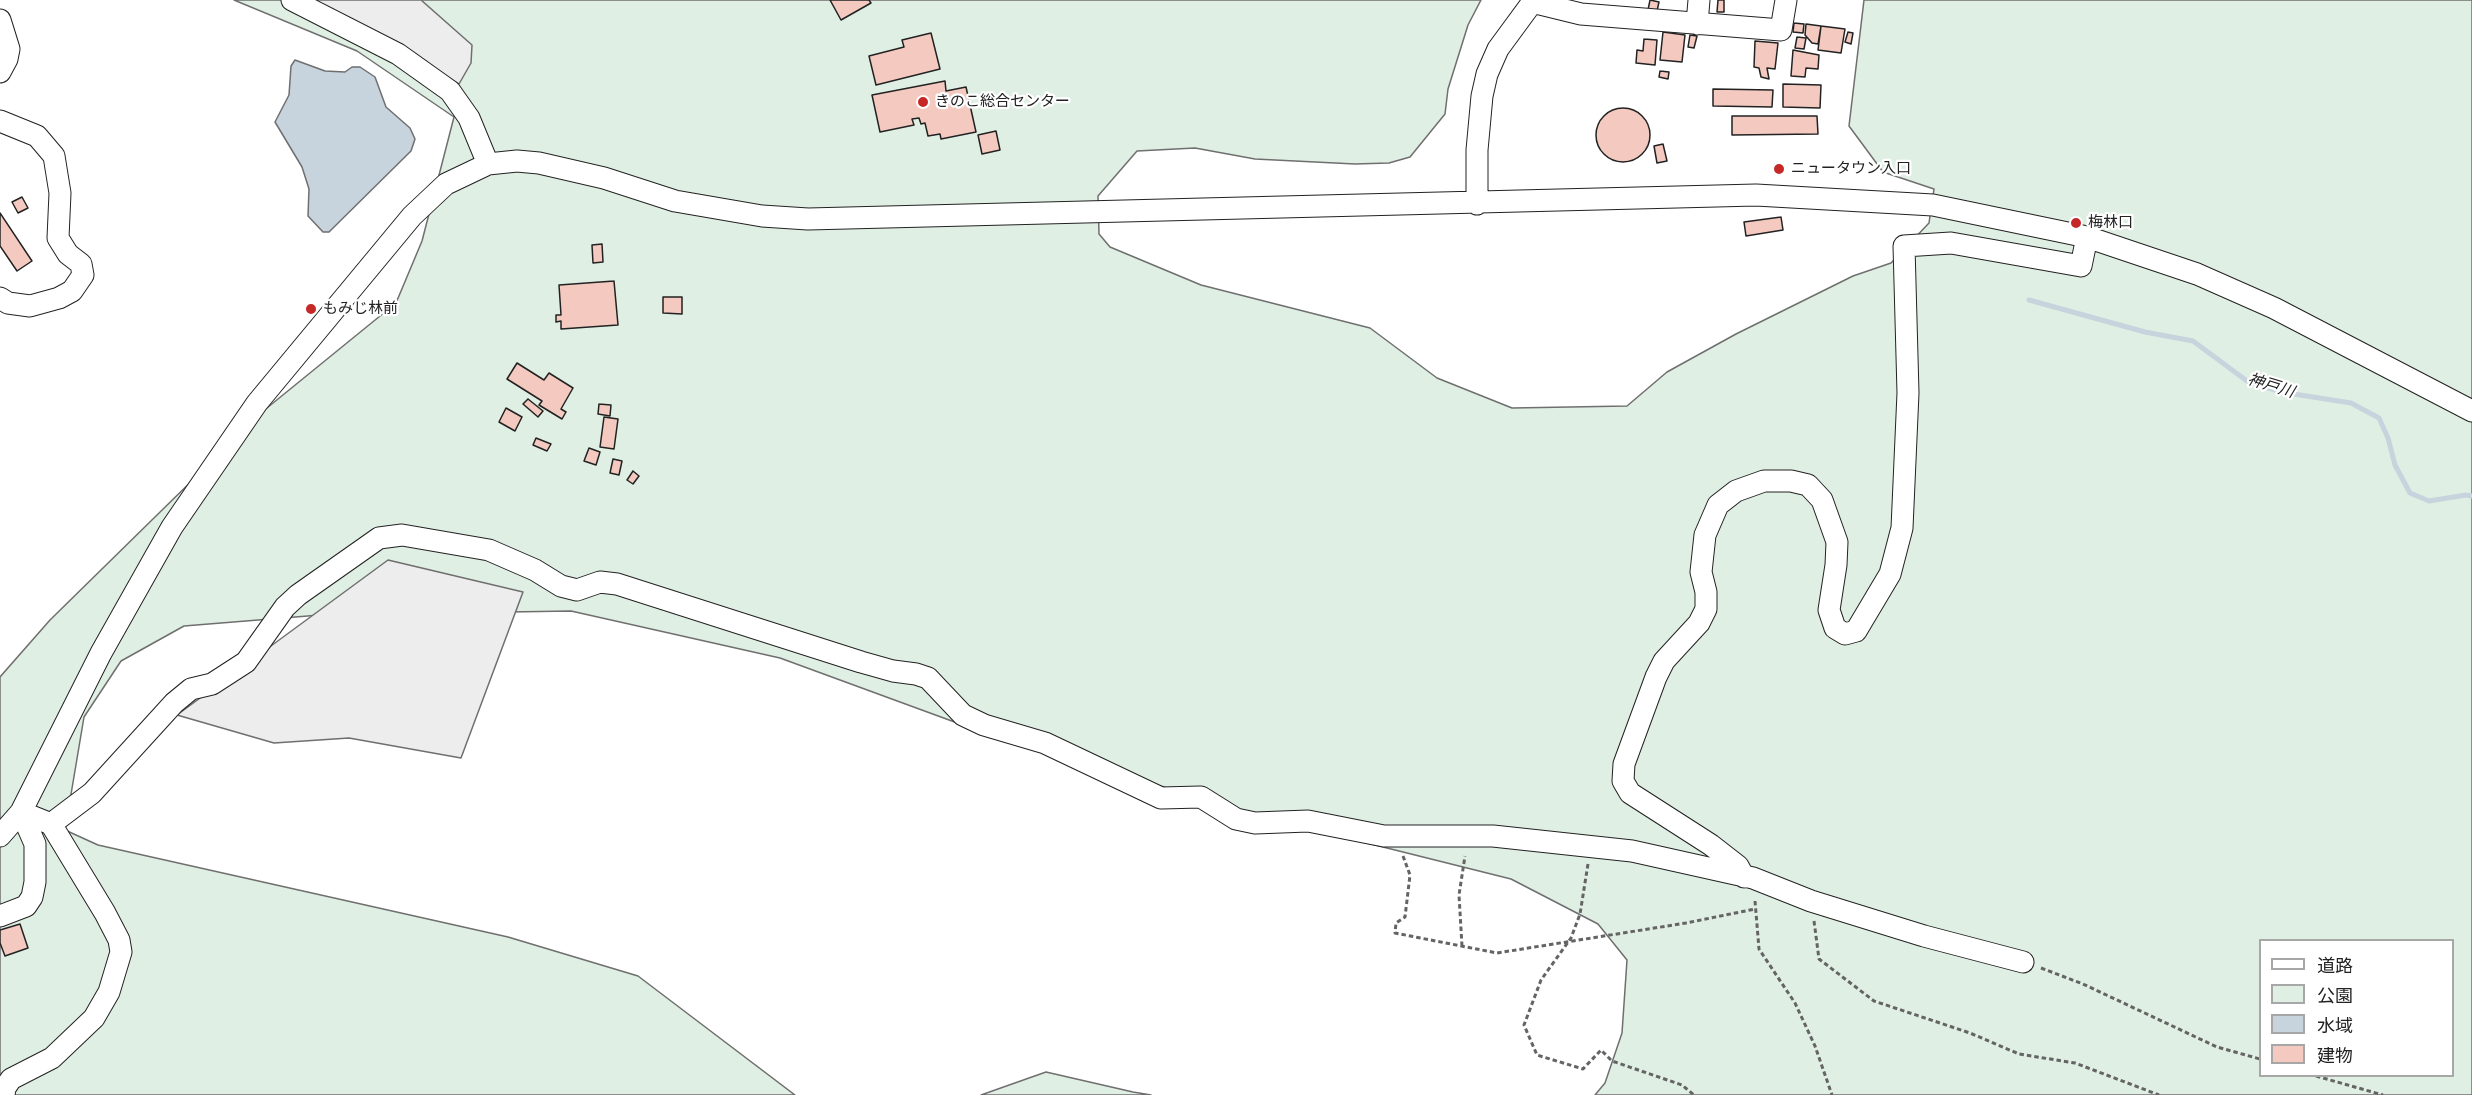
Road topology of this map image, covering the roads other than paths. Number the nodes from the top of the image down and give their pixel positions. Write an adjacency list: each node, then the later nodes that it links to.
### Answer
1 (292, 0): 9 (street)
2 (1699, 0): 6 (street)
3 (1786, 0): 6 (street)
4 (1533, 1): 6 (street); 10 (street)
5 (0, 20): 7 (street)
6 (1697, 24)
7 (0, 72)
8 (0, 121): 12 (street)
9 (488, 164): 10 (street); 14 (street)
10 (1477, 204): 11 (street)
11 (2087, 237): 13 (street); 17 (street)
12 (0, 298)
13 (2472, 411)
14 (21, 812): 15 (street); 16 (street); 18 (street)
15 (51, 824): 17 (street); 20 (street)
16 (0, 836)
17 (1748, 877): 19 (street)
18 (0, 916)
19 (2023, 962)
20 (4, 1095)

